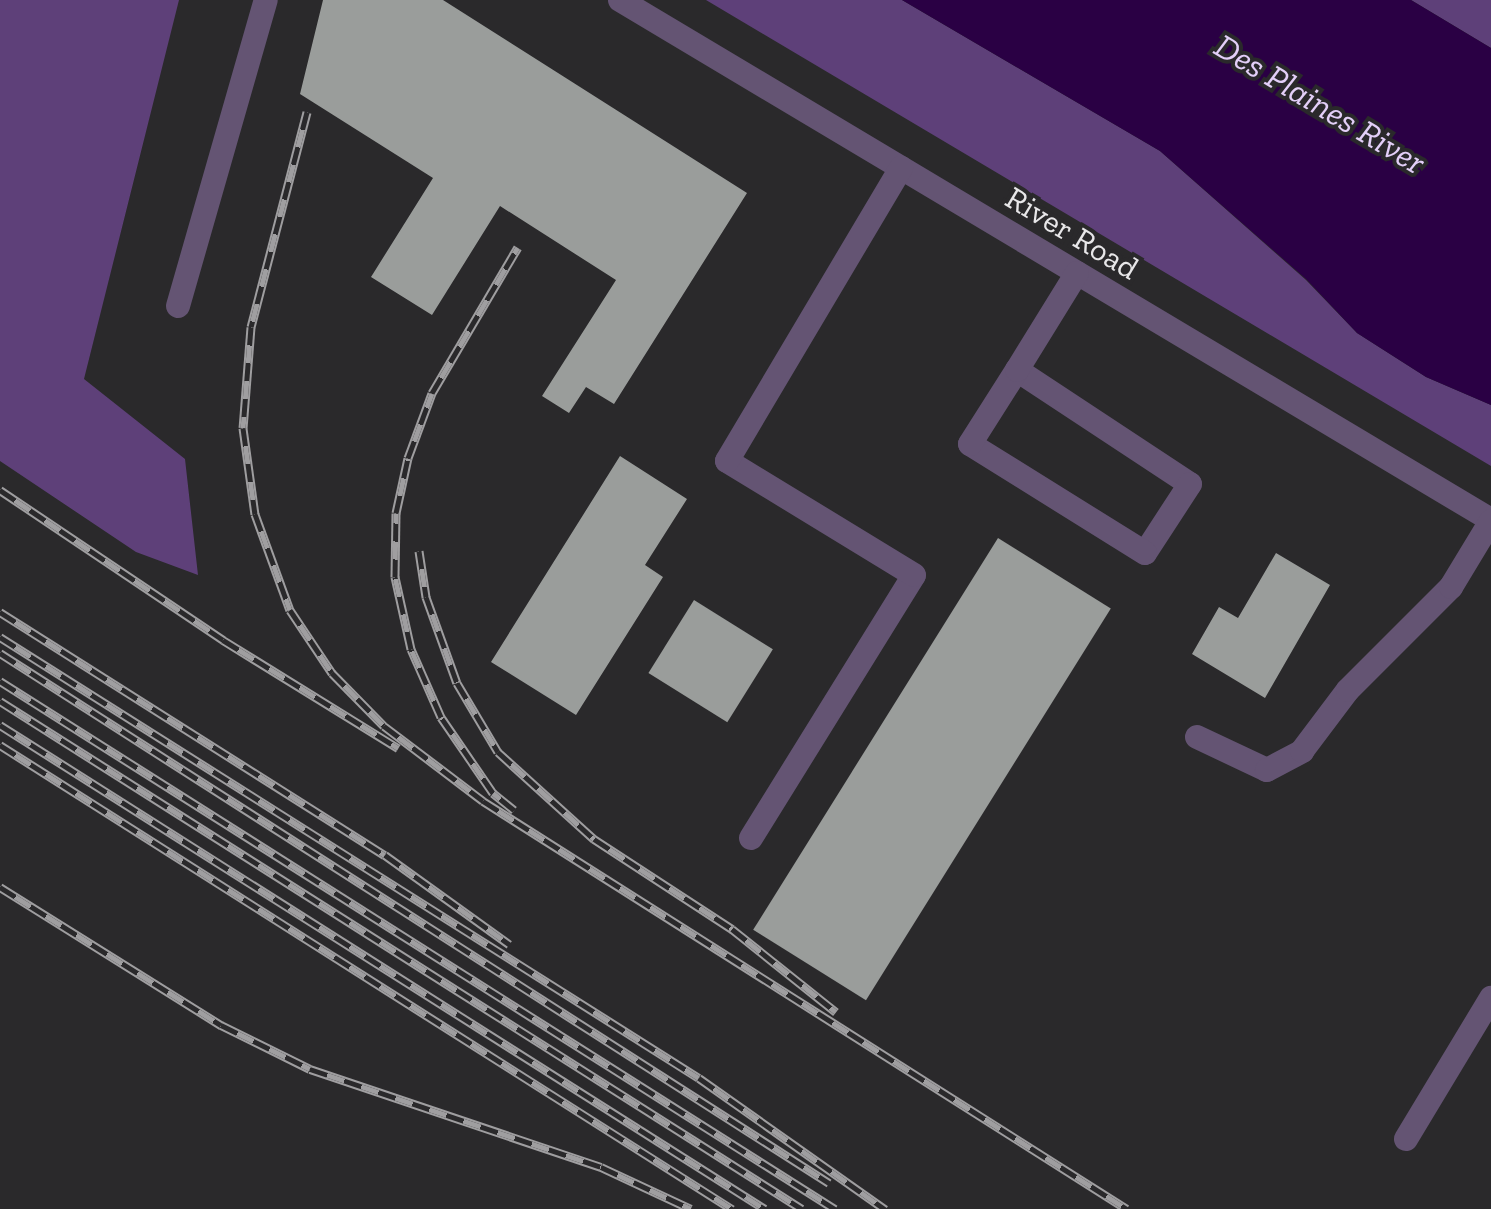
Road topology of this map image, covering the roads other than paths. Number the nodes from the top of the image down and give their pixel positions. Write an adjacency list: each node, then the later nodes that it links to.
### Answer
1 (266, 0): 5 (street)
2 (620, 0): 3 (street, River Road)
3 (901, 168): 4 (street, River Road); 9 (street)
4 (1077, 273): 6 (street); 7 (street, River Road)
5 (178, 306)
6 (1017, 370): 6 (street)
7 (1491, 521): 8 (street)
8 (1197, 737)
9 (751, 838)
10 (1491, 998): 11 (street)
11 (1406, 1139)

